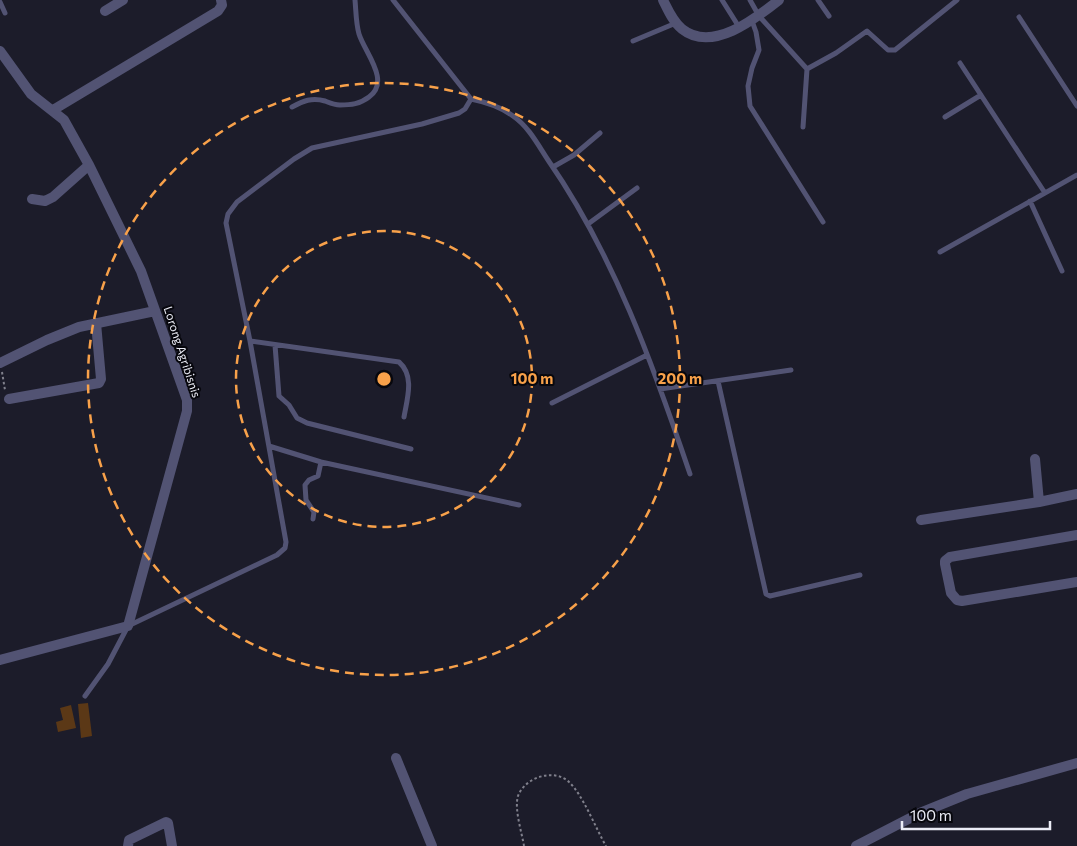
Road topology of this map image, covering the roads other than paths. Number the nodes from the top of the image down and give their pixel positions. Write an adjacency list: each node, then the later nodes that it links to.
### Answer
1 (123, 0): 12 (street)
2 (221, 0): 27 (street)
3 (355, 0): 26 (lane)
4 (393, 0): 24 (lane)
5 (663, 0): 17 (street)
6 (722, 0): 18 (lane)
7 (750, 0): 15 (lane)
8 (779, 0): 15 (street)
9 (818, 0): 14 (lane)
10 (958, 0): 22 (lane)
11 (0, 2): 13 (lane)
12 (105, 11)
13 (5, 13)
14 (829, 16)
15 (755, 18): 18 (street); 22 (lane); 38 (lane)
16 (1019, 18): 25 (lane)
17 (677, 23): 18 (street); 19 (lane)
18 (739, 28)
19 (633, 41)
20 (0, 51): 27 (street, Lorong Agribisnis)
21 (960, 63): 23 (lane)
22 (807, 69): 29 (lane)
23 (981, 95): 28 (lane); 35 (lane)
24 (471, 99): 32 (lane); 44 (lane)
25 (1077, 106)
26 (292, 107)
27 (53, 110): 31 (street, Lorong Agribisnis)
28 (944, 117)
29 (803, 127)
30 (600, 133): 32 (lane)
31 (89, 165): 36 (street); 42 (street, Lorong Agribisnis)
32 (553, 167): 39 (lane)
33 (1077, 175): 35 (lane)
34 (637, 188): 39 (lane)
35 (1045, 193): 37 (lane)
36 (32, 199)
37 (1030, 201): 40 (lane); 41 (lane)
38 (823, 222)
39 (588, 224): 46 (lane)
40 (940, 252)
41 (1062, 271)
42 (155, 311): 43 (street); 67 (street, Lorong Agribisnis)
43 (96, 323): 47 (street); 51 (street)
44 (250, 341): 45 (lane); 54 (lane)
45 (275, 345): 53 (lane); 55 (lane)
46 (647, 355): 50 (lane); 52 (lane)
47 (0, 362)
48 (791, 370): 49 (lane)
49 (718, 381): 50 (lane); 65 (lane)
50 (660, 389): 58 (lane)
51 (8, 399)
52 (552, 403)
53 (404, 417)
54 (269, 446): 57 (lane); 67 (lane)
55 (411, 449)
56 (1035, 459): 60 (street)
57 (321, 462): 61 (lane); 62 (lane)
58 (690, 474)
59 (1077, 494): 60 (street)
60 (1039, 502): 63 (street)
61 (519, 505)
62 (313, 519)
63 (921, 520)
64 (1077, 535): 66 (street)
65 (860, 575)
66 (1077, 582)
67 (128, 626): 68 (street); 69 (lane)
68 (0, 660)
69 (85, 696)
70 (396, 758): 74 (street)
71 (1077, 763): 75 (street)
72 (128, 846): 73 (street)
73 (172, 846)
74 (432, 846)
75 (856, 846)

